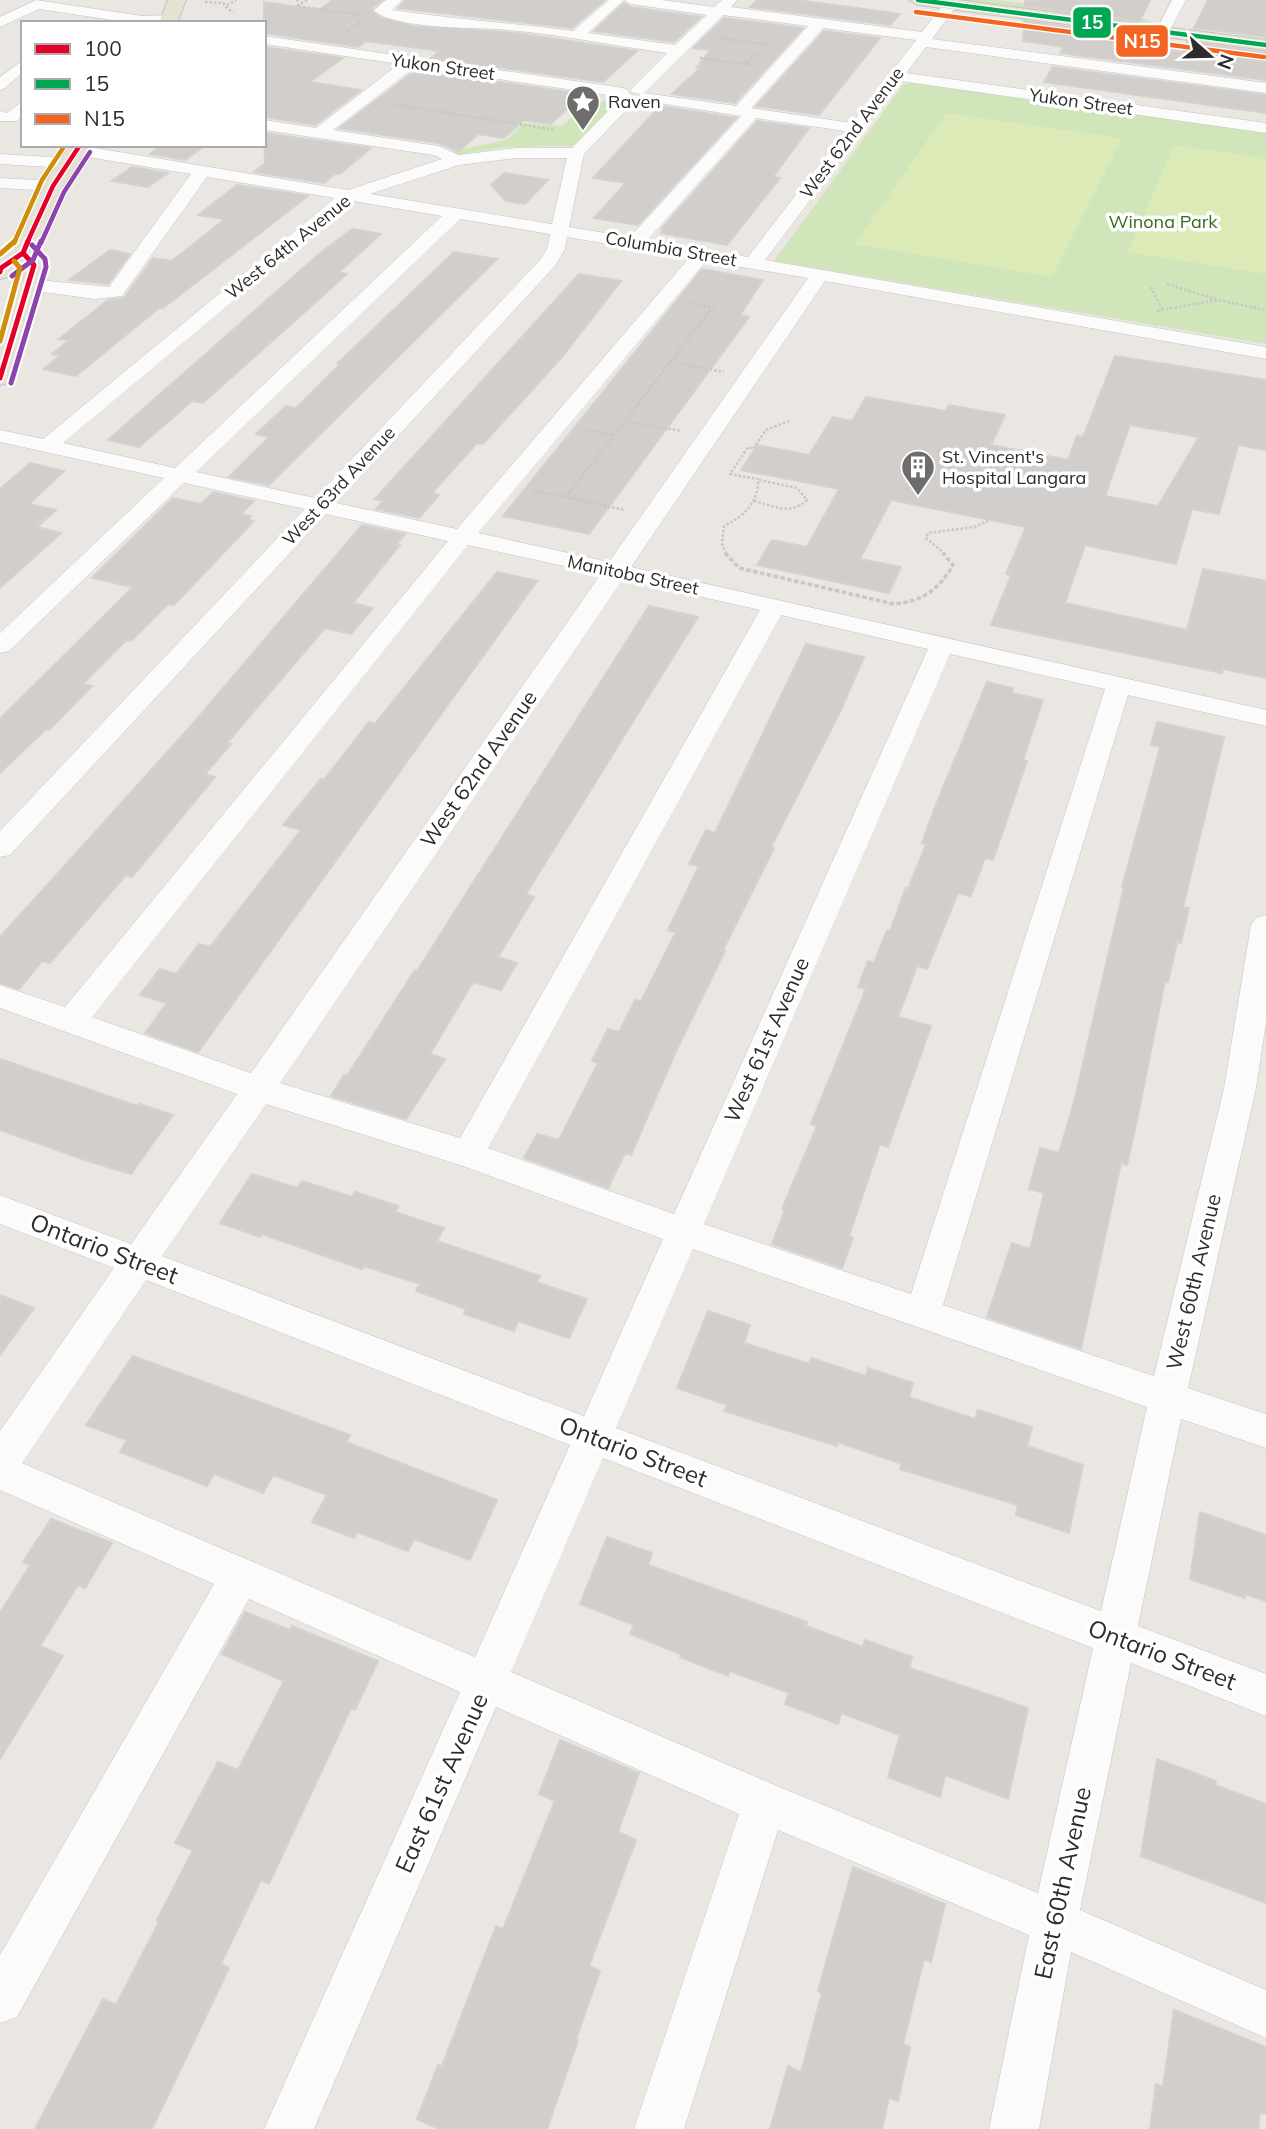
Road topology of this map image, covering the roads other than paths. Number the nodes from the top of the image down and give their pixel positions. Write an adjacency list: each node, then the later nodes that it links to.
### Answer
1 (177, 0): 12 (main road)
2 (395, 0): 15 (street)
3 (617, 0): 18 (street)
4 (631, 0): 10 (street)
5 (918, 0): 9 (main road)
6 (1018, 0): 16 (main road)
7 (1179, 0): 16 (street)
8 (57, 3): 12 (street); 13 (street)
9 (951, 4): 16 (main road); 19 (street, West 62nd Avenue)
10 (722, 7): 14 (street); 22 (street)
11 (497, 8): 15 (street)
12 (169, 21)
13 (0, 23)
14 (819, 23): 19 (street); 29 (street)
15 (475, 25): 18 (street); 23 (street)
16 (1166, 25): 17 (main road); 21 (main road)
17 (1266, 31)
18 (576, 36): 22 (street)
19 (924, 39): 25 (street, West 62nd Avenue); 27 (street)
20 (266, 40): 23 (street, Yukon Street)
21 (1266, 45)
22 (679, 50): 28 (street)
23 (418, 63): 28 (street, Yukon Street); 33 (street)
24 (21, 66): 26 (street)
25 (895, 76): 31 (street, West 62nd Avenue); 32 (street, Yukon Street)
26 (0, 85)
27 (1266, 88)
28 (634, 95): 29 (street, Yukon Street); 36 (street)
29 (746, 112): 31 (street, Yukon Street); 46 (street)
30 (266, 125): 33 (street)
31 (856, 128): 49 (street, West 62nd Avenue)
32 (1266, 128)
33 (320, 133): 38 (street)
34 (176, 151): 39 (street)
35 (75, 153): 37 (street, Columbia Street); 39 (street, Columbia Street); 42 (main road)
36 (576, 153): 38 (street, West 64th Avenue); 45 (street, West 63rd Avenue)
37 (0, 159)
38 (457, 160): 43 (street, West 64th Avenue)
39 (160, 163): 40 (street, Columbia Street)
40 (203, 170): 43 (street, Columbia Street); 52 (street)
41 (0, 183): 42 (street)
42 (53, 186): 47 (main road)
43 (350, 195): 44 (street, Columbia Street); 56 (street, West 64th Avenue)
44 (456, 213): 45 (street, Columbia Street); 57 (street)
45 (560, 230): 46 (street, Columbia Street); 58 (street, West 63rd Avenue)
46 (634, 243): 48 (street, Columbia Street)
47 (11, 253): 50 (main road); 52 (main road)
48 (702, 254): 49 (street, Columbia Street); 59 (street)
49 (753, 263): 51 (street, Columbia Street)
50 (0, 272)
51 (820, 275): 53 (street, Columbia Street); 60 (street, West 62nd Avenue)
52 (28, 285): 54 (main road)
53 (1266, 353)
54 (0, 378)
55 (0, 436): 56 (street, Manitoba Street)
56 (47, 446): 57 (street, Manitoba Street)
57 (177, 475): 58 (street, Manitoba Street); 63 (street)
58 (320, 506): 59 (street, Manitoba Street); 66 (street, West 63rd Avenue)
59 (463, 538): 60 (street, Manitoba Street); 69 (street)
60 (616, 571): 61 (street, Manitoba Street); 70 (street, West 62nd Avenue)
61 (774, 606): 62 (street, Manitoba Street); 71 (street)
62 (942, 644): 64 (street, Manitoba Street); 73 (street, West 61st Avenue)
63 (0, 646)
64 (1119, 684): 65 (street, Manitoba Street); 75 (street)
65 (1266, 718)
66 (0, 848)
67 (1266, 925): 76 (street, West 60th Avenue)
68 (0, 996): 69 (street)
69 (71, 1021): 70 (street)
70 (259, 1089): 71 (street); 74 (street, West 62nd Avenue)
71 (468, 1154): 73 (street)
72 (0, 1209): 74 (street, Ontario Street)
73 (682, 1231): 75 (street); 78 (street, West 61st Avenue)
74 (140, 1263): 78 (street, Ontario Street); 79 (street, West 62nd Avenue)
75 (923, 1313): 76 (street)
76 (1167, 1398): 77 (street); 82 (street, West 60th Avenue)
77 (1266, 1431)
78 (593, 1436): 82 (street, Ontario Street); 83 (street, East 61st Avenue)
79 (0, 1464)
80 (0, 1472): 81 (street)
81 (242, 1575): 83 (street); 87 (street)
82 (1116, 1638): 84 (street, Ontario Street); 86 (street, East 60th Avenue)
83 (488, 1681): 85 (street); 89 (street, East 61st Avenue)
84 (1266, 1695)
85 (765, 1802): 86 (street); 90 (street)
86 (1054, 1923): 88 (street); 91 (street, East 60th Avenue)
87 (0, 2000)
88 (1266, 2014)
89 (289, 2129)
90 (659, 2129)
91 (1014, 2129)

